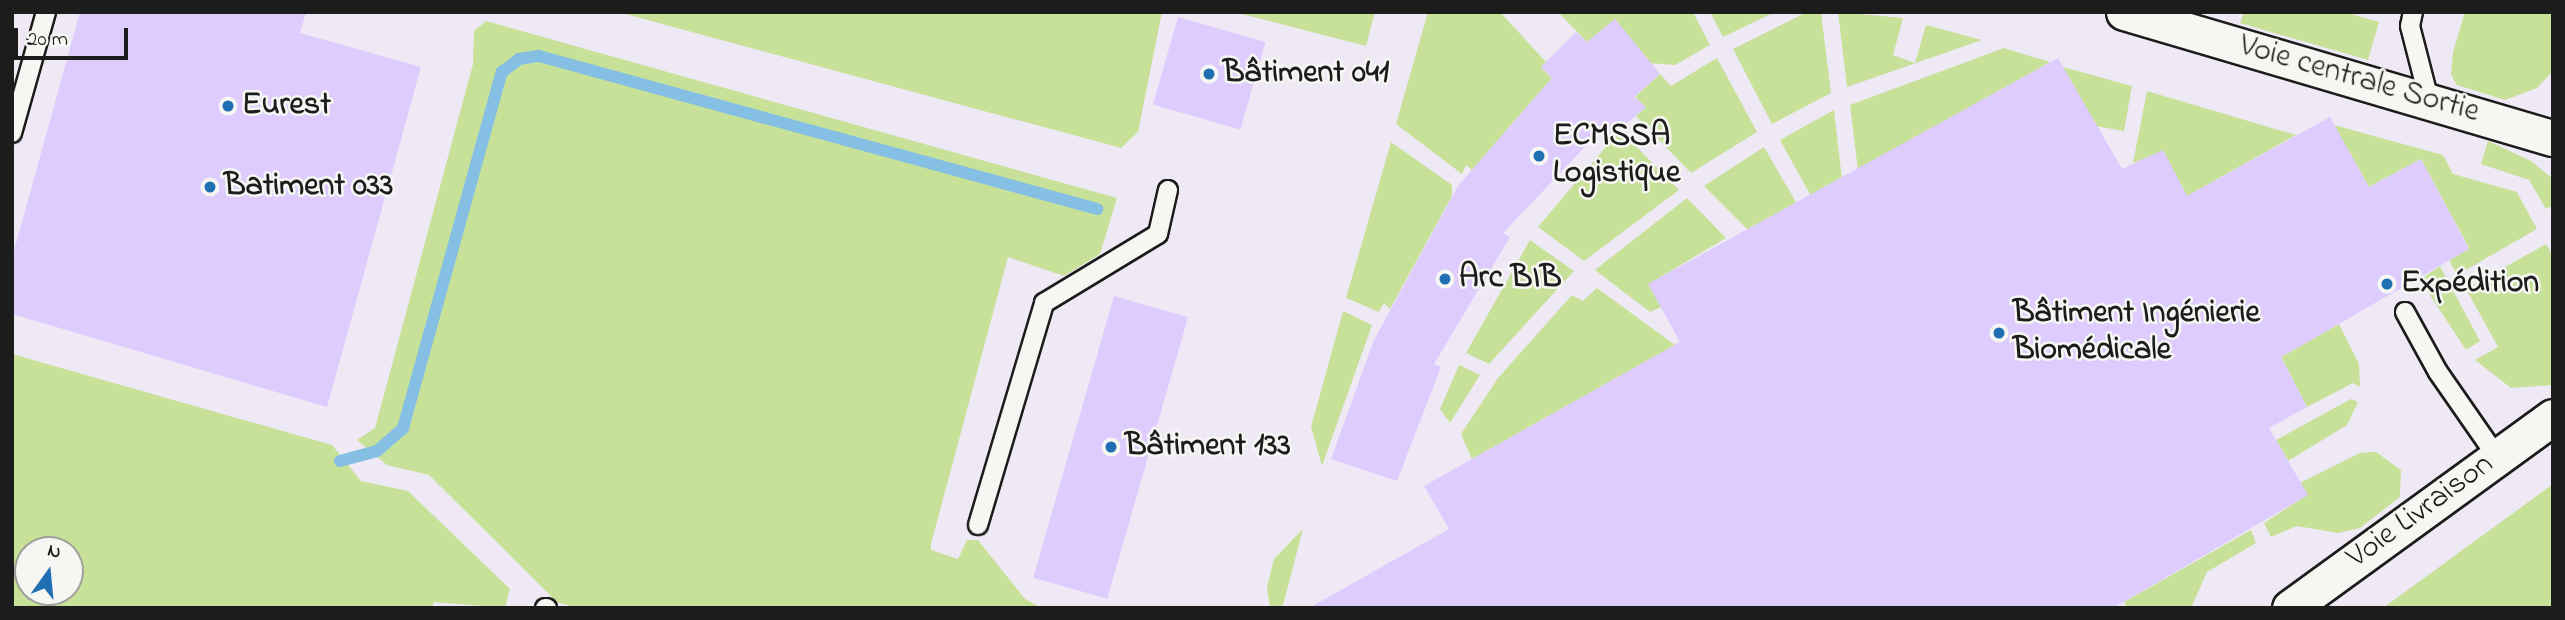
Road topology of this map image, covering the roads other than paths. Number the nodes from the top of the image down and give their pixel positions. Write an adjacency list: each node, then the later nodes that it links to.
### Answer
1 (46, 12): 6 (lane)
2 (2124, 12): 4 (street, Voie centrale Sortie)
3 (2413, 12): 5 (lane)
4 (2184, 20): 5 (street, Voie centrale Sortie)
5 (2429, 100): 7 (street, Voie centrale Sortie)
6 (12, 133)
7 (2553, 138)
8 (1168, 190): 12 (lane)
9 (2405, 312): 11 (lane)
10 (2553, 417): 11 (street, Voie Livraison)
11 (2497, 457): 13 (street, Voie Livraison)
12 (978, 526)
13 (2290, 608)

